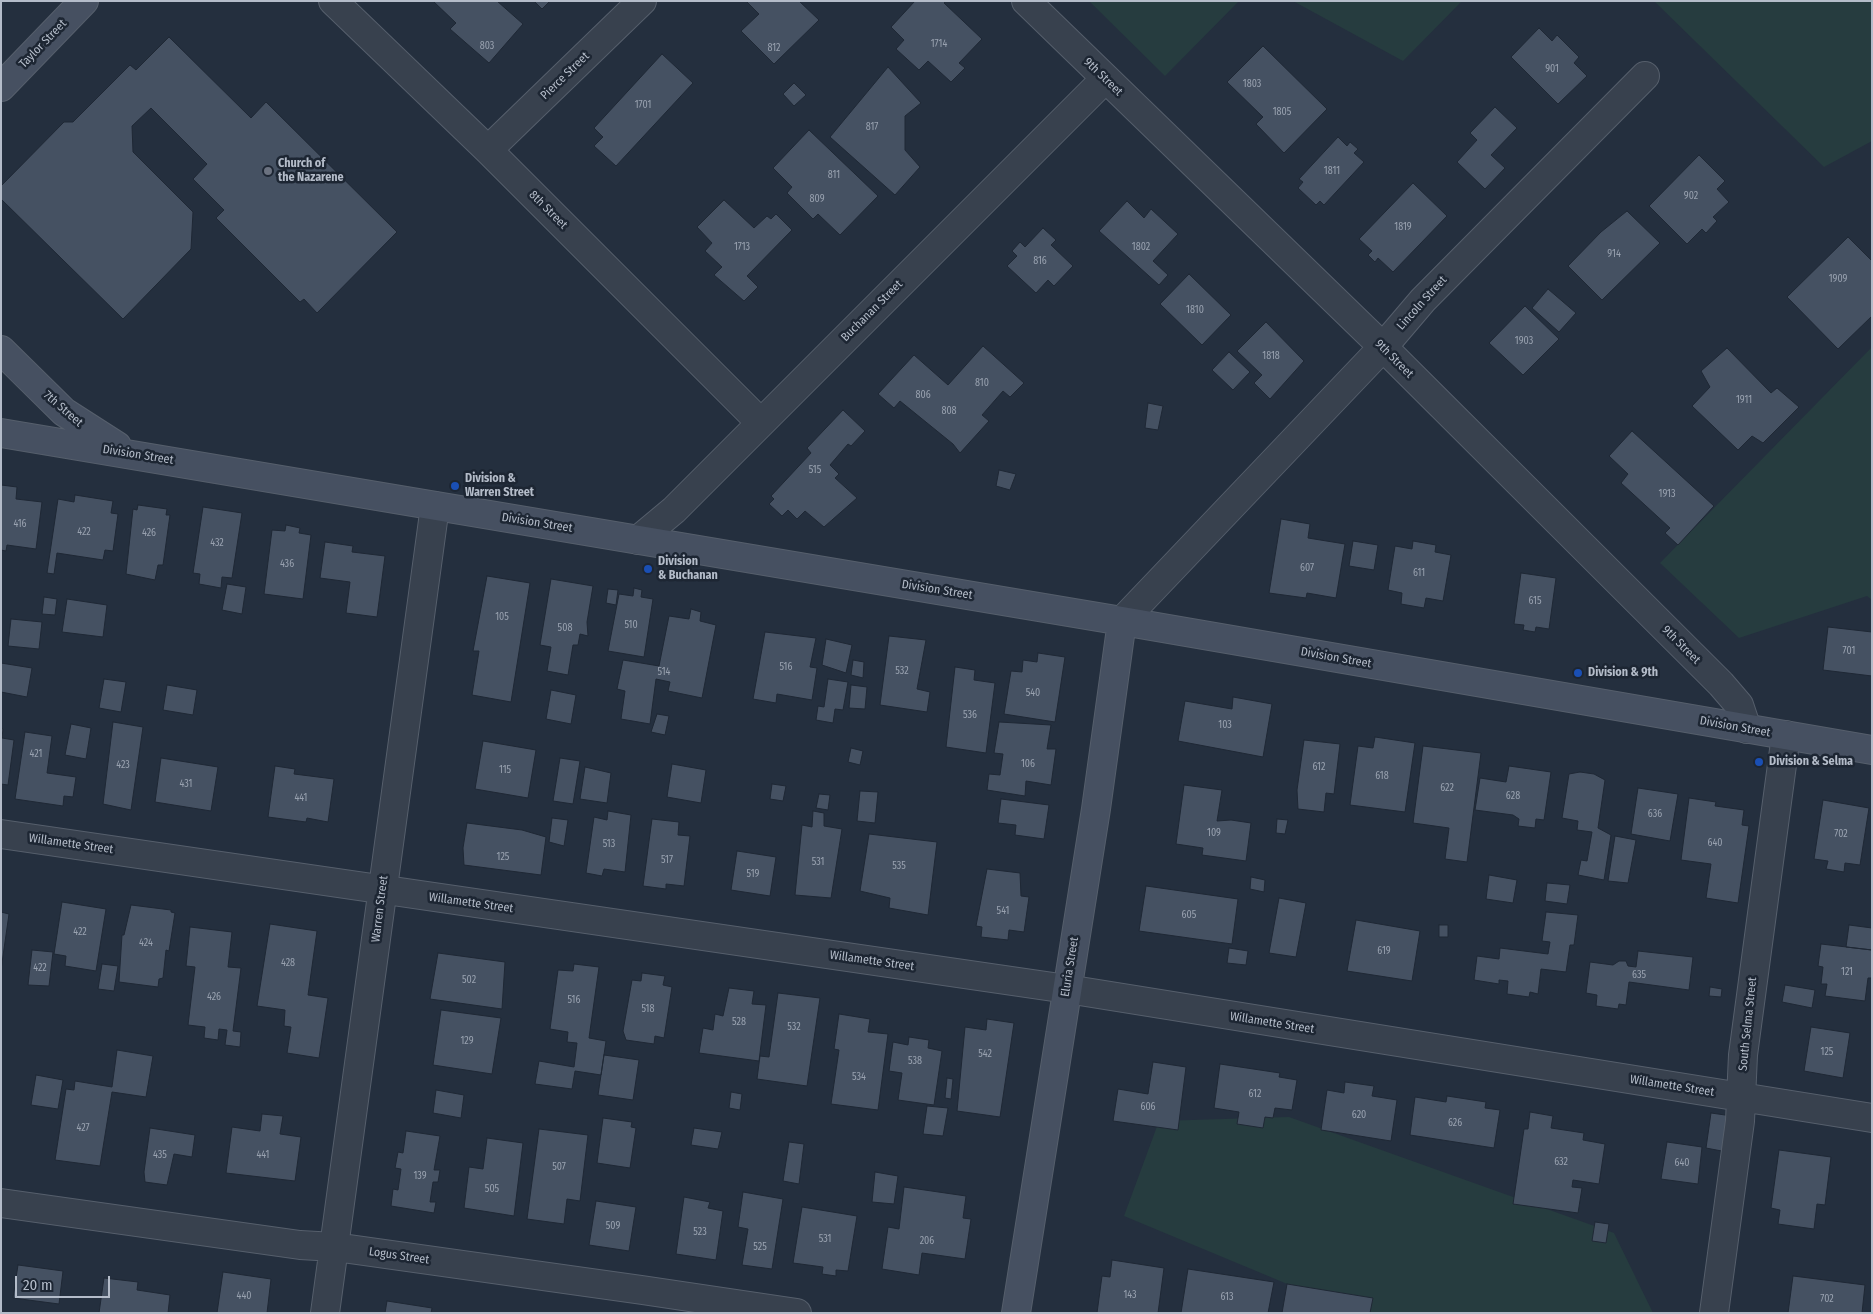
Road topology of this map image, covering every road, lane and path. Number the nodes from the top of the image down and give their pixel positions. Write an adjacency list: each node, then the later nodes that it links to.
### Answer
1 (84, 1): 7 (street, Taylor Street)
2 (333, 1): 8 (street, 8th Street)
3 (642, 1): 8 (street, Pierce Street)
4 (1026, 1): 6 (street, 9th Street)
5 (1645, 76): 9 (street, Lincoln Street)
6 (1105, 80): 9 (street, 9th Street); 11 (street, Buchanan Street)
7 (1, 86)
8 (488, 150): 11 (street, 8th Street)
9 (1383, 347): 16 (street, Lincoln Street); 17 (street, 9th Street)
10 (1, 350): 13 (street, 7th Street)
11 (760, 422): 15 (street, Buchanan Street)
12 (1, 433): 13 (street, Division Street)
13 (134, 454): 14 (street, Division Street)
14 (436, 506): 15 (street, Division Street); 21 (street, Warren Street)
15 (638, 540): 16 (street, Division Street)
16 (1122, 620): 17 (street, Division Street); 22 (street, Eluria Street)
17 (1747, 729): 18 (street, Division Street)
18 (1786, 735): 19 (street, Division Street); 23 (street, South Selma Street)
19 (1872, 750)
20 (1, 834): 21 (street, Willamette Street)
21 (382, 889): 22 (street, Willamette Street); 26 (street, Warren Street)
22 (1067, 989): 23 (street, Willamette Street); 29 (street, Eluria Street)
23 (1742, 1097): 24 (street, Willamette Street); 30 (street, South Selma Street)
24 (1872, 1118)
25 (1, 1203): 26 (street, Logus Street)
26 (335, 1247): 27 (street, Warren Street); 28 (street, Logus Street)
27 (325, 1313)
28 (797, 1313)
29 (1016, 1313)
30 (1714, 1313)

